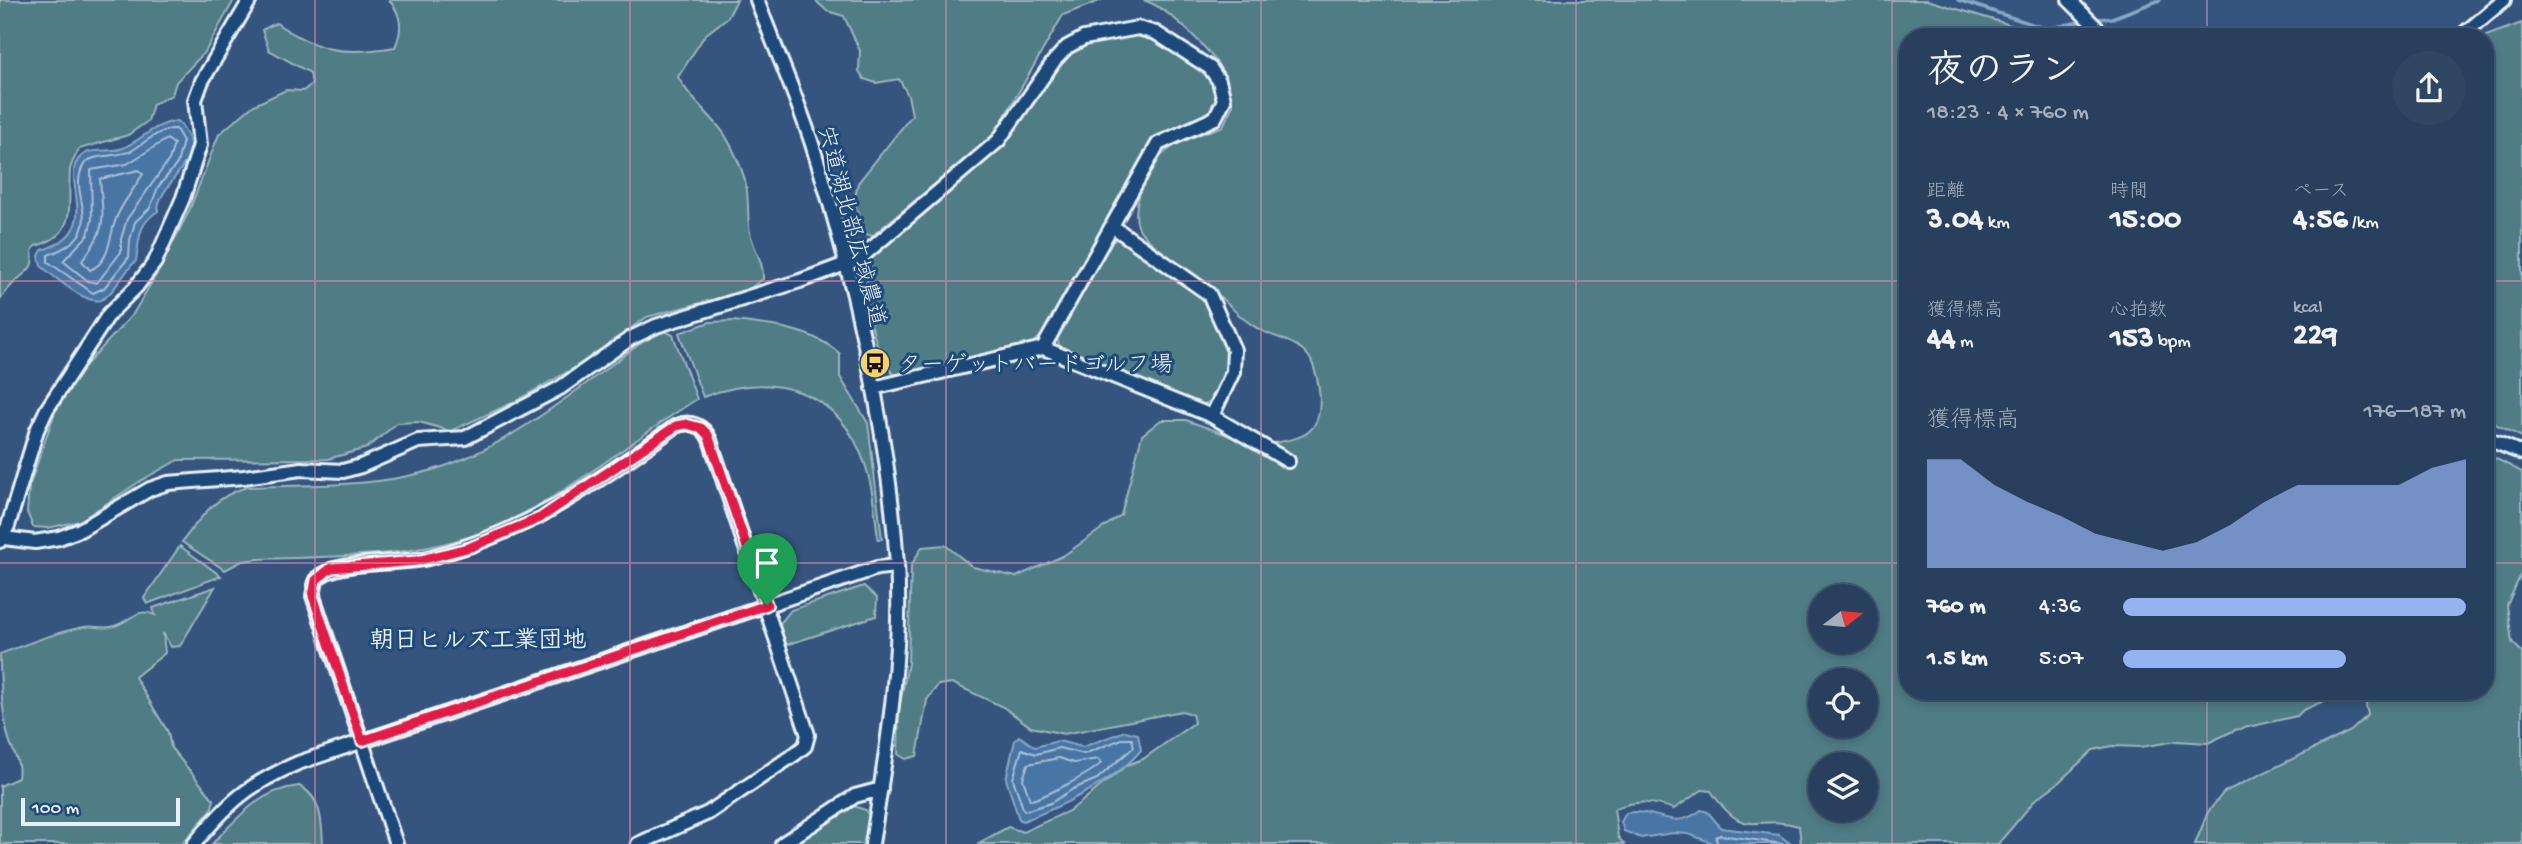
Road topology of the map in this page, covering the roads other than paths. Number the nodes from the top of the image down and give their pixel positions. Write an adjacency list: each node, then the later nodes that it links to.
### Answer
1 (250, 0): 15 (street)
2 (757, 0): 8 (street, 宍道湖北部広域農道)
3 (2069, 0): 5 (street)
4 (2504, 0): 6 (street)
5 (2097, 28)
6 (2470, 28)
7 (1112, 226): 8 (street); 9 (street); 11 (street)
8 (844, 264): 10 (street, 宍道湖北部広域農道); 15 (street)
9 (1043, 348): 10 (street); 11 (street)
10 (873, 388): 16 (street, 宍道湖北部広域農道)
11 (1212, 416): 14 (street)
12 (2494, 442): 13 (street)
13 (2522, 453)
14 (1288, 461)
15 (2, 539)
16 (897, 566): 17 (street); 19 (street, 宍道湖北部広域農道)
17 (767, 605): 18 (street); 18 (street); 22 (street)
18 (362, 741): 20 (street); 21 (street)
19 (881, 789): 23 (street); 24 (street, 宍道湖北部広域農道)
20 (194, 844)
21 (396, 844)
22 (638, 844)
23 (782, 844)
24 (872, 844)

